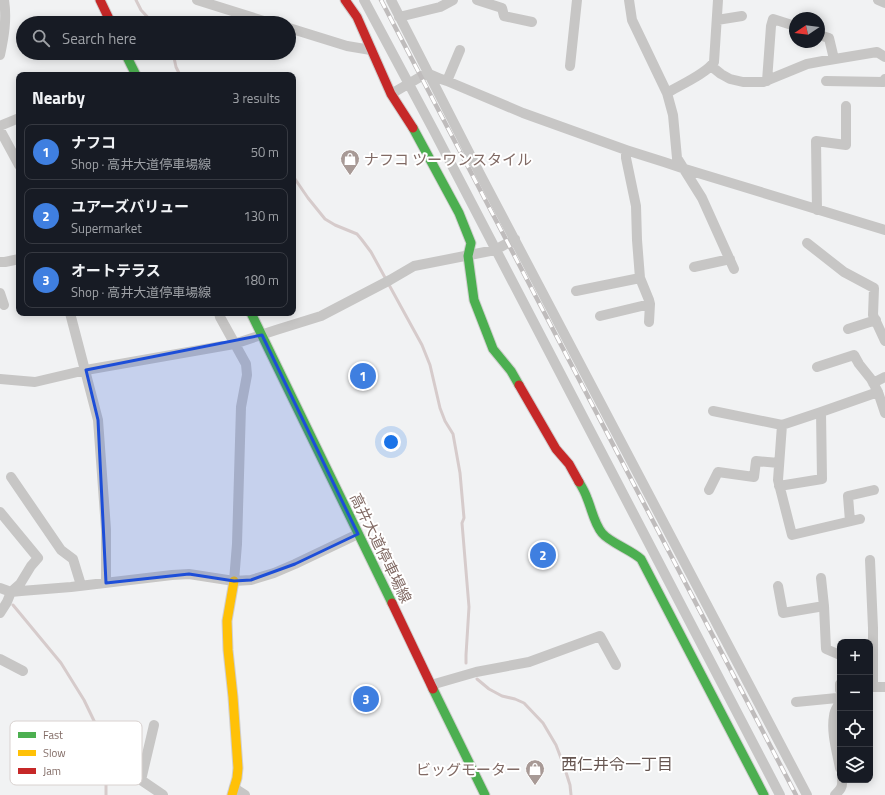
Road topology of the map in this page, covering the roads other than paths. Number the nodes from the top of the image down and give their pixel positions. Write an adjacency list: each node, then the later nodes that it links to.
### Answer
1 (4, 0): 25 (street)
2 (100, 0): 14 (street)
3 (197, 0): 15 (street)
4 (345, 0): 23 (street)
5 (364, 0): 37 (street)
6 (391, 0): 17 (street)
7 (453, 0): 17 (street)
8 (477, 0): 19 (street)
9 (577, 0): 29 (street)
10 (629, 0): 38 (street)
11 (718, 0): 18 (street)
12 (878, 0): 13 (street)
13 (885, 3)
14 (108, 16)
15 (248, 16)
16 (742, 16): 18 (street)
17 (399, 17): 32 (street)
18 (717, 20): 30 (street)
19 (532, 22)
20 (789, 24): 35 (street)
21 (296, 30): 23 (street)
22 (825, 37): 27 (street)
23 (371, 50): 39 (street)
24 (460, 50): 34 (street)
25 (0, 55)
26 (885, 57): 27 (street)
27 (834, 59): 35 (street)
28 (128, 60): 31 (street)
29 (570, 66)
30 (711, 66): 35 (street); 38 (street)
31 (134, 72)
32 (428, 73): 34 (street); 37 (street); 49 (street)
33 (885, 78): 36 (street)
34 (447, 81): 44 (street)
35 (767, 81)
36 (826, 81)
37 (408, 84): 39 (street); 51 (street)
38 (667, 93): 46 (street)
39 (391, 94): 52 (street)
40 (846, 106): 47 (street)
41 (16, 119): 42 (street)
42 (0, 126)
43 (0, 130): 45 (street)
44 (626, 150): 46 (street); 56 (street)
45 (16, 159)
46 (684, 169): 47 (street); 55 (street)
47 (817, 210): 48 (street)
48 (885, 230)
49 (515, 239): 51 (street); 120 (street)
50 (807, 243): 65 (street)
51 (495, 250): 52 (street); 119 (street)
52 (468, 256): 68 (street); 118 (street)
53 (16, 260): 54 (street)
54 (0, 262)
55 (694, 267)
56 (640, 278): 57 (street); 59 (street)
57 (576, 291)
58 (0, 294): 60 (street)
59 (650, 304): 64 (street); 66 (street)
60 (4, 305)
61 (71, 316): 72 (street)
62 (220, 316): 70 (street)
63 (252, 316): 68 (street, 高井大道停車場線)
64 (600, 316)
65 (876, 320): 67 (street); 69 (street)
66 (649, 322)
67 (848, 330)
68 (262, 335): 70 (street); 87 (street, 高井大道停車場線)
69 (885, 341)
70 (234, 344): 72 (street); 90 (street)
71 (817, 367): 75 (street)
72 (86, 370): 74 (street); 91 (street)
73 (885, 377): 75 (street)
74 (0, 379)
75 (872, 382): 76 (street)
76 (878, 392): 78 (street); 79 (street)
77 (713, 411): 80 (street)
78 (821, 412): 80 (street); 83 (street)
79 (885, 413)
80 (782, 425): 81 (street)
81 (779, 464): 83 (street); 84 (street)
82 (11, 477): 92 (street)
83 (779, 486): 85 (street)
84 (710, 490)
85 (874, 490)
86 (0, 512): 95 (street)
87 (358, 534): 90 (street); 103 (street, 高井大道停車場線)
88 (870, 560): 102 (street)
89 (821, 578): 96 (street)
90 (234, 582): 91 (street); 114 (street)
91 (106, 583): 92 (street)
92 (81, 585): 95 (street)
93 (778, 586): 96 (street)
94 (0, 588): 95 (street)
95 (11, 592): 97 (street)
96 (824, 606): 98 (street)
97 (0, 613)
98 (837, 654)
99 (0, 659): 101 (street)
100 (616, 665): 103 (street)
101 (23, 671)
102 (871, 675)
103 (431, 685): 117 (street, 高井大道停車場線)
104 (873, 687): 105 (street)
105 (885, 687)
106 (837, 698): 107 (street)
107 (796, 702)
108 (837, 708): 110 (street)
109 (154, 725): 111 (street)
110 (837, 754)
111 (142, 776)
112 (142, 781): 115 (street)
113 (842, 783): 121 (street)
114 (233, 792): 116 (street)
115 (163, 795)
116 (245, 795)
117 (485, 795)
118 (764, 795)
119 (780, 795)
120 (807, 795)
121 (836, 795)

